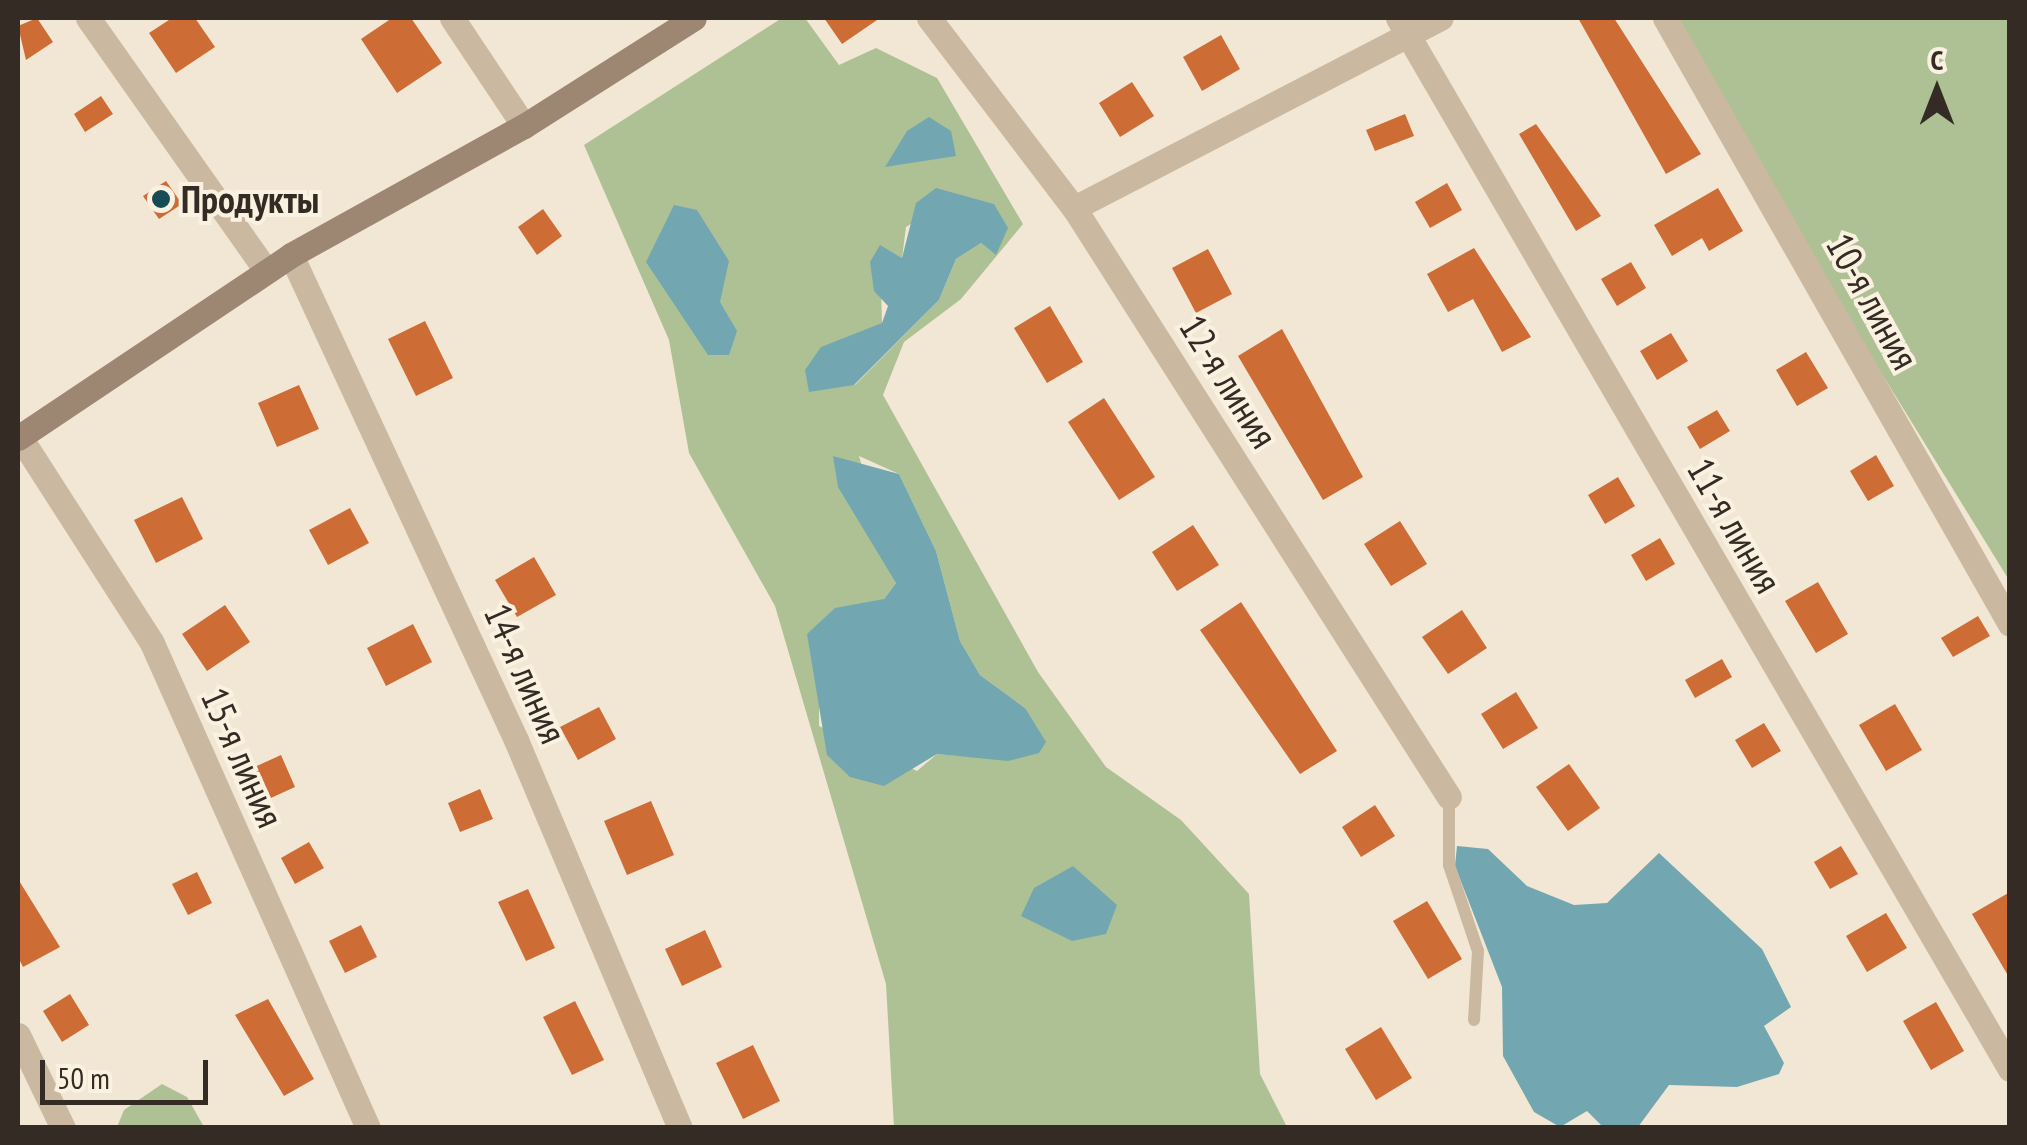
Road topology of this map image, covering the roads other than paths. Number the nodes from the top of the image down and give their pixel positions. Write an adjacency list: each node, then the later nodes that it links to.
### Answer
1 (88, 18): 11 (street)
2 (452, 18): 8 (street)
3 (694, 18): 8 (main road)
4 (930, 18): 9 (street, 12-я линия)
5 (1441, 18): 7 (street)
6 (1665, 18): 13 (street, 10-я линия)
7 (1402, 26): 9 (street); 17 (street, 11-я линия)
8 (524, 126): 10 (main road)
9 (1074, 208): 14 (street, 12-я линия)
10 (292, 255): 11 (main road); 20 (street, 14-я линия)
11 (266, 270): 12 (main road)
12 (18, 436): 19 (street, 15-я линия)
13 (2010, 624)
14 (1449, 797): 15 (lane)
15 (1474, 1020)
16 (18, 1036): 18 (street)
17 (2010, 1070)
18 (63, 1128)
19 (368, 1128)
20 (680, 1128)

